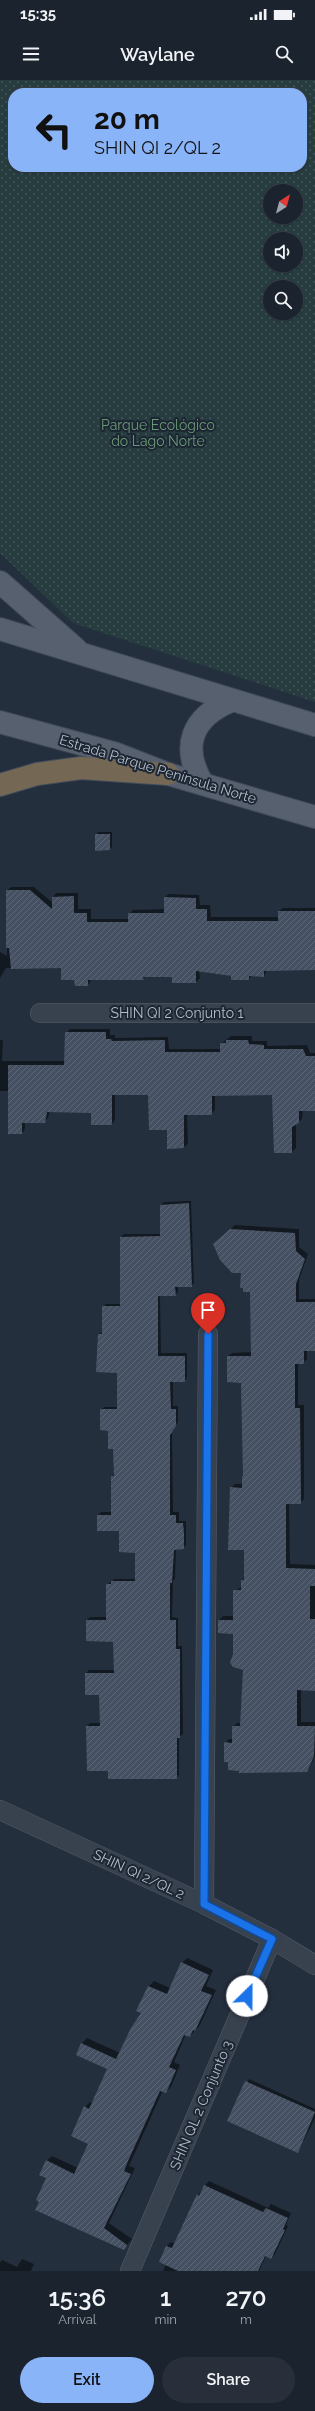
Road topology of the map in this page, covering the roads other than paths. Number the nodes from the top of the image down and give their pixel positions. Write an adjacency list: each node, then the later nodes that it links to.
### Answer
1 (0, 582): 3 (main road)
2 (0, 629): 3 (main road)
3 (82, 654): 4 (main road)
4 (231, 700): 6 (main road); 9 (main road)
5 (0, 722): 7 (main road, Estrada Parque Península Norte)
6 (315, 725)
7 (168, 774): 8 (highway); 9 (main road, Estrada Parque Península Norte)
8 (0, 784)
9 (203, 784): 10 (main road, Estrada Parque Península Norte)
10 (315, 817)
11 (40, 1013): 12 (street, SHIN QI 2 Conjunto 1)
12 (315, 1013)
13 (208, 1334): 15 (street)
14 (0, 1810): 15 (street, SHIN QI 2/QL 2)
15 (204, 1904): 16 (street, SHIN QI 2/QL 2)
16 (272, 1939): 17 (street, SHIN QI 2/QL 2); 19 (street, SHIN QL 2 Conjunto 3)
17 (306, 1952): 18 (street, SHIN QI 2/QL 2)
18 (315, 1965)
19 (130, 2271)

